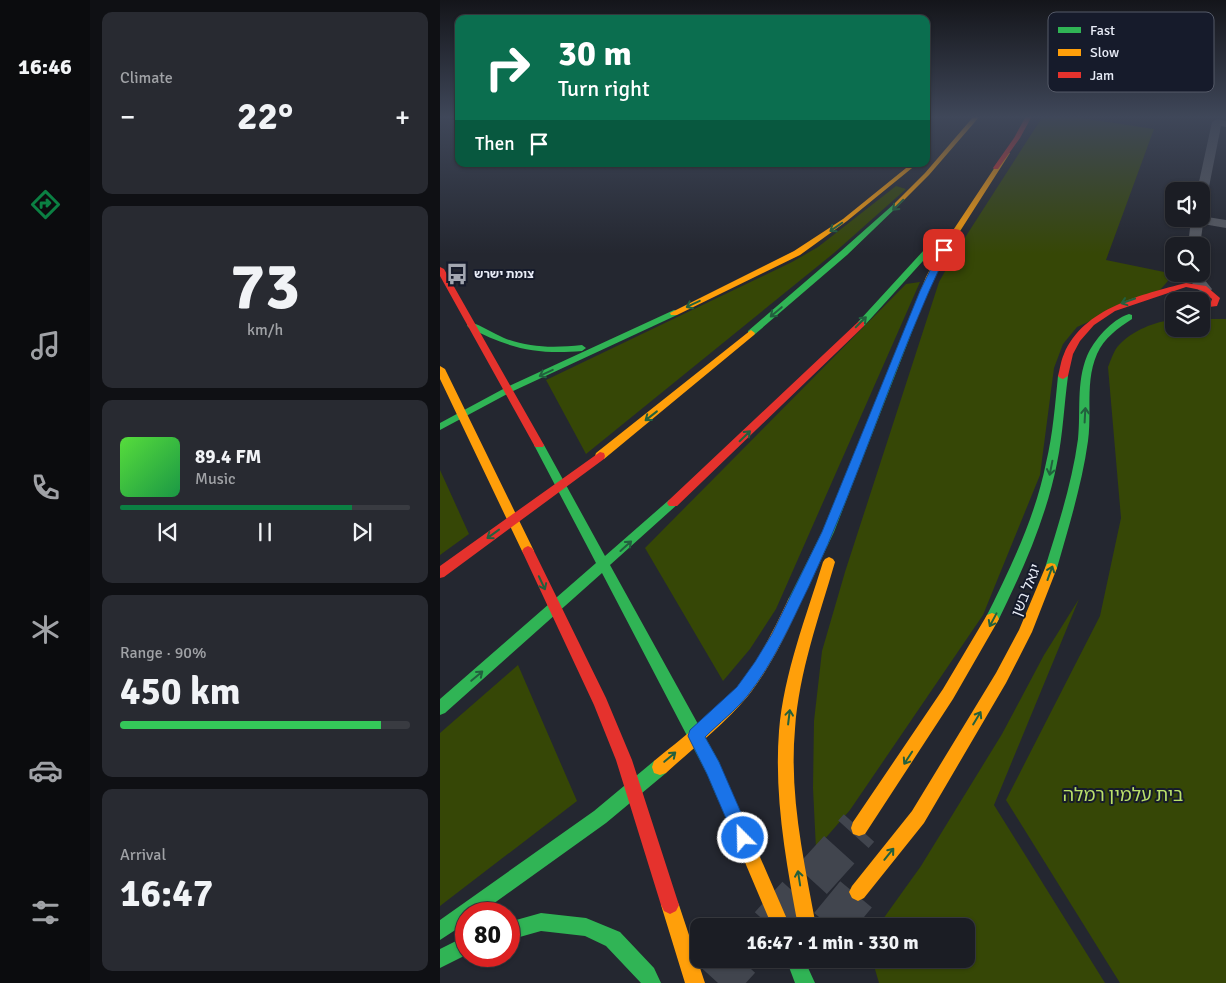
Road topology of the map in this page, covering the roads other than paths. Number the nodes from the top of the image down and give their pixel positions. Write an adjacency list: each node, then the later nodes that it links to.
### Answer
1 (940, 162): 28 (main road, one-way to 28)
2 (1000, 162): 29 (main road, one-way to 2)
3 (1001, 162): 27 (main road)
4 (1208, 162): 6 (street)
5 (910, 167): 21 (main road, one-way to 21)
6 (1204, 182)
7 (1210, 221): 8 (street)
8 (1226, 224)
9 (440, 269): 22 (main road)
10 (1185, 282): 13 (street)
11 (1200, 282): 12 (street)
12 (1207, 290): 13 (main road); 14 (main road); 16 (main road)
13 (1177, 291): 32 (main road, יגאל בשן, one-way to 32)
14 (1209, 292)
15 (1210, 293): 17 (main road)
16 (1226, 296)
17 (1210, 303)
18 (1157, 306): 33 (main road, יגאל בשן, one-way to 18)
19 (1210, 307): 20 (main road)
20 (1226, 309)
21 (676, 312): 22 (main road); 24 (main road, one-way to 24)
22 (470, 324): 24 (main road)
23 (440, 369): 25 (main road)
24 (508, 390): 25 (main road); 30 (main road)
25 (461, 415): 26 (main road); 31 (main road, one-way to 31)
26 (440, 427)
27 (870, 427): 30 (main road); 35 (main road, one-way to 27)
28 (440, 573)
29 (440, 708)
30 (696, 736): 31 (main road, one-way to 30); 34 (main road)
31 (633, 789): 37 (main road); 42 (main road)
32 (860, 828)
33 (858, 892)
34 (778, 918)
35 (806, 918)
36 (520, 928): 41 (main road)
37 (440, 932)
38 (455, 951): 39 (main road)
39 (440, 959)
40 (798, 968): 43 (main road)
41 (651, 983)
42 (695, 983)
43 (805, 983)

